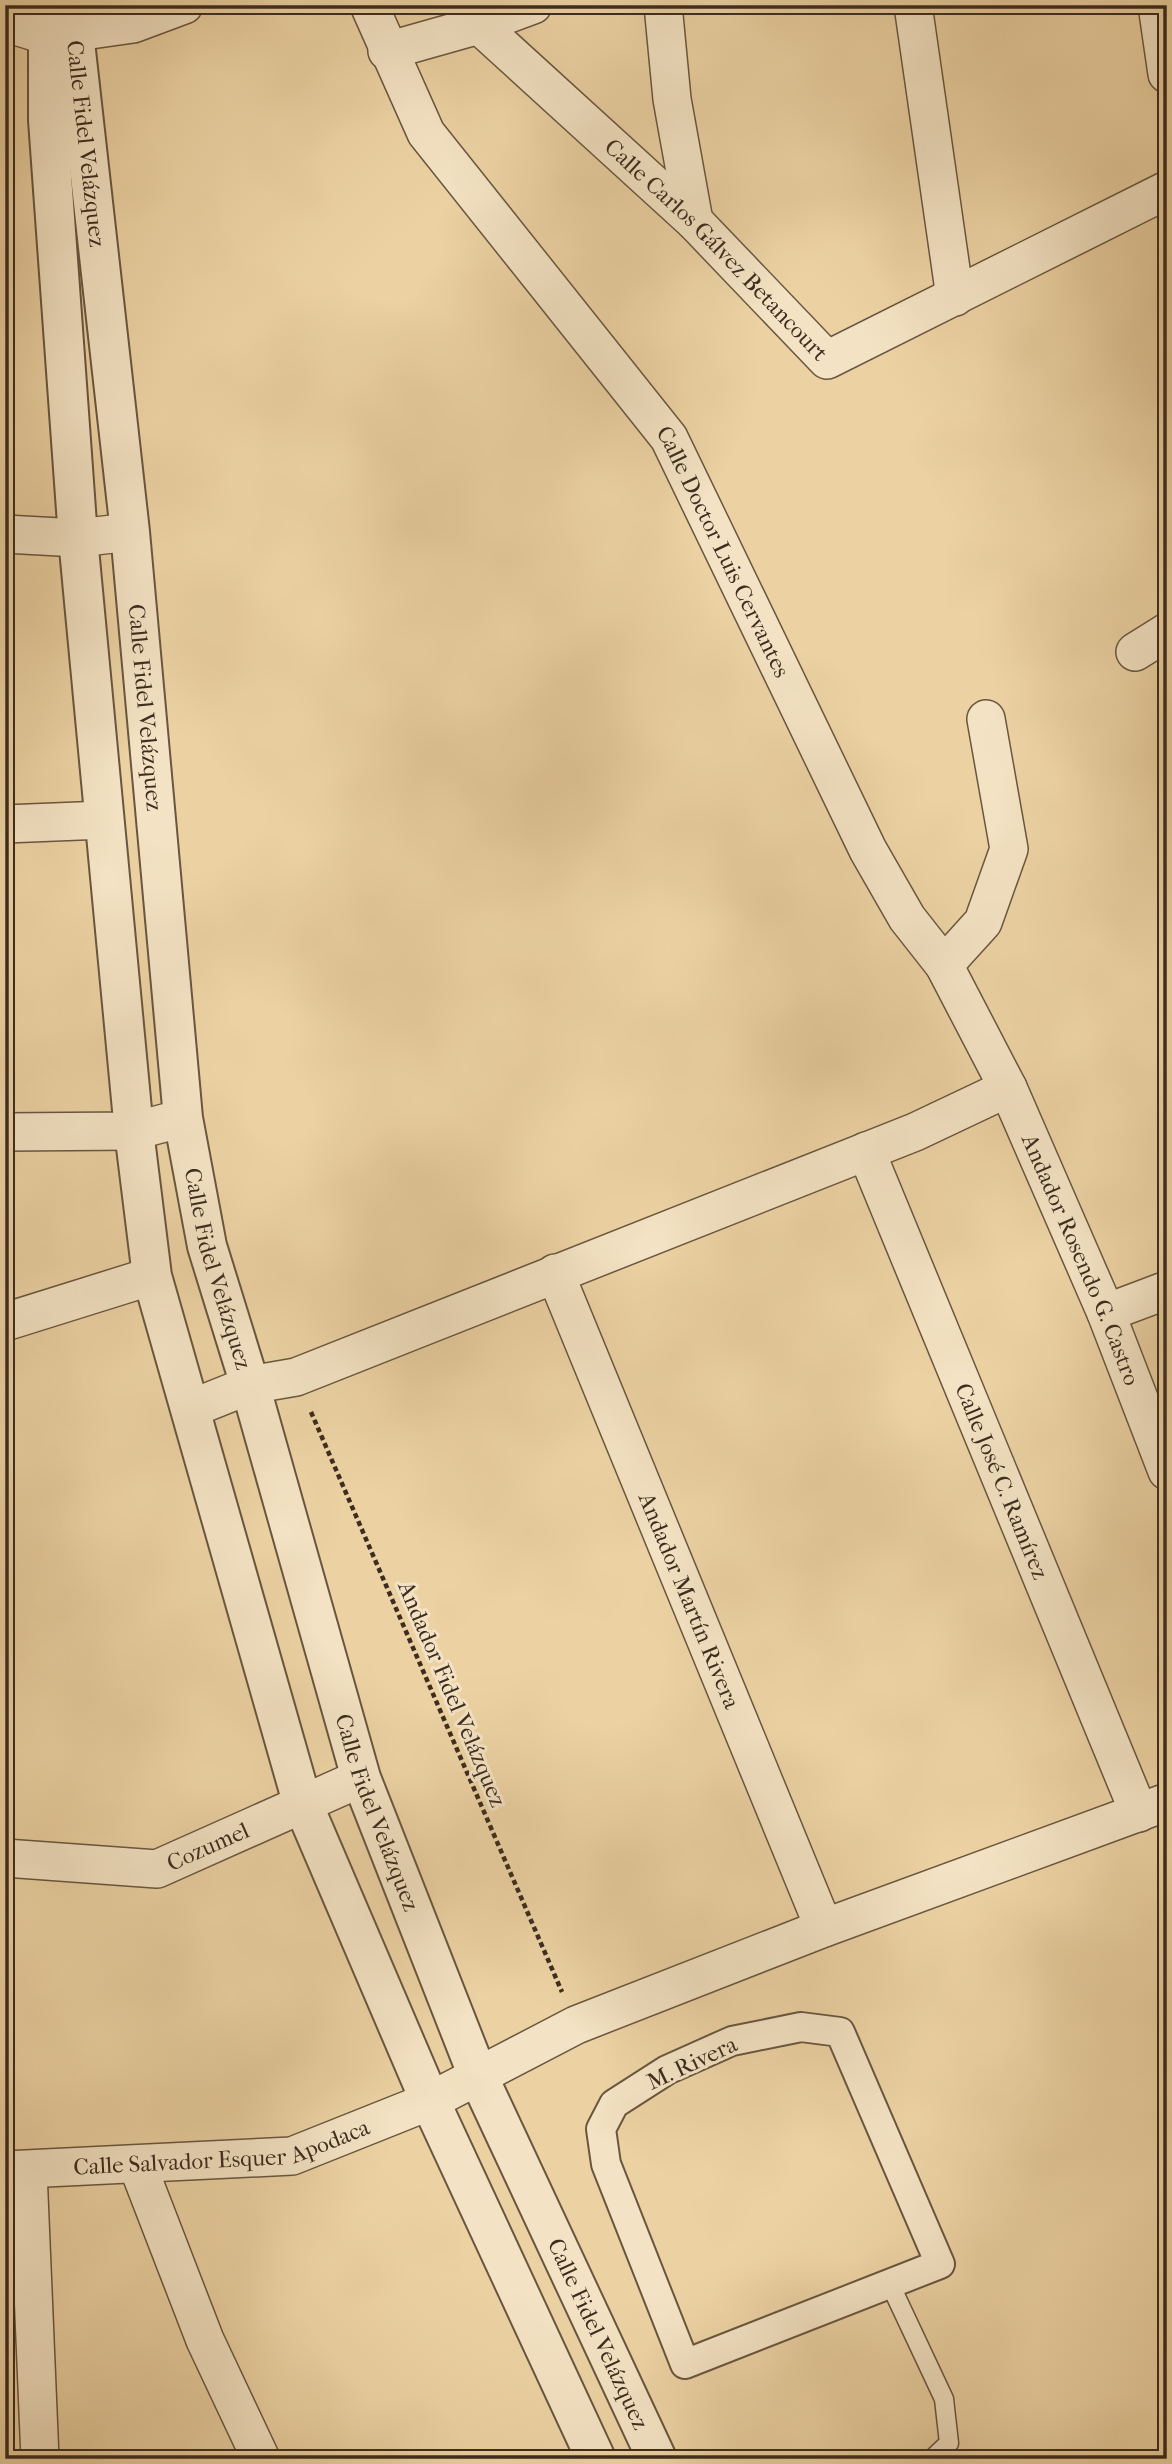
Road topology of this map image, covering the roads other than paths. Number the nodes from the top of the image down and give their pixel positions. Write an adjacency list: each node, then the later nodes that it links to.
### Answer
1 (184, 5): 7 (street)
2 (369, 5): 10 (street, Calle Doctor Luis Cervantes)
3 (533, 5): 9 (street)
4 (663, 5): 13 (street)
5 (913, 5): 14 (street)
6 (1157, 5): 11 (street)
7 (54, 15): 8 (street); 15 (street, Calle Fidel Velázquez); 17 (street, Calle Fidel Velázquez)
8 (6, 23)
9 (480, 26): 10 (street); 13 (street, Calle Carlos Gálvez Betancourt)
10 (387, 51): 23 (street, Calle Doctor Luis Cervantes)
11 (1167, 74)
12 (1167, 190): 14 (street, Calle Carlos Gálvez Betancourt)
13 (694, 221): 14 (street, Calle Carlos Gálvez Betancourt)
14 (955, 297)
15 (130, 532): 17 (street); 25 (street, Calle Fidel Velázquez)
16 (5, 534): 17 (street)
17 (78, 538): 21 (street, Calle Fidel Velázquez)
18 (1167, 632): 19 (street)
19 (1135, 652)
20 (986, 719): 23 (street)
21 (104, 820): 22 (street); 26 (street, Calle Fidel Velázquez)
22 (5, 824)
23 (944, 965): 24 (street, Calle Doctor Luis Cervantes)
24 (1008, 1088): 28 (street); 32 (street, Andador Rosendo G. Castro)
25 (183, 1118): 26 (street); 34 (street, Calle Fidel Velázquez)
26 (134, 1131): 27 (street); 30 (street, Calle Fidel Velázquez)
27 (5, 1132)
28 (866, 1151): 29 (street); 39 (street, Calle José C. Ramírez)
29 (555, 1273): 34 (street); 41 (street, Andador Martín Rivera)
30 (152, 1276): 33 (street); 35 (street, Calle Fidel Velázquez)
31 (1167, 1290): 32 (street)
32 (1106, 1313): 36 (street, Andador Rosendo G. Castro)
33 (5, 1322)
34 (250, 1385): 35 (street); 37 (street, Calle Fidel Velázquez)
35 (190, 1409): 38 (street, Calle Fidel Velázquez)
36 (1167, 1471)
37 (360, 1778): 38 (street, Cozumel); 42 (street, Calle Fidel Velázquez)
38 (302, 1802): 40 (street, Cozumel); 43 (street, Calle Fidel Velázquez)
39 (1153, 1807): 41 (street, Calle Salvador Esquer Apodaca)
40 (5, 1858)
41 (824, 1928): 42 (street, Calle Salvador Esquer Apodaca)
42 (478, 2076): 43 (street, Calle Salvador Esquer Apodaca); 50 (street, Calle Fidel Velázquez)
43 (430, 2101): 44 (street, Calle Salvador Esquer Apodaca); 49 (street, Calle Fidel Velázquez)
44 (137, 2164): 45 (street, Calle Salvador Esquer Apodaca); 48 (street)
45 (16, 2170): 47 (street)
46 (890, 2284): 46 (street, M. Rivera); 51 (lane)
47 (40, 2459)
48 (261, 2459)
49 (596, 2459)
50 (657, 2459)
51 (932, 2459)

